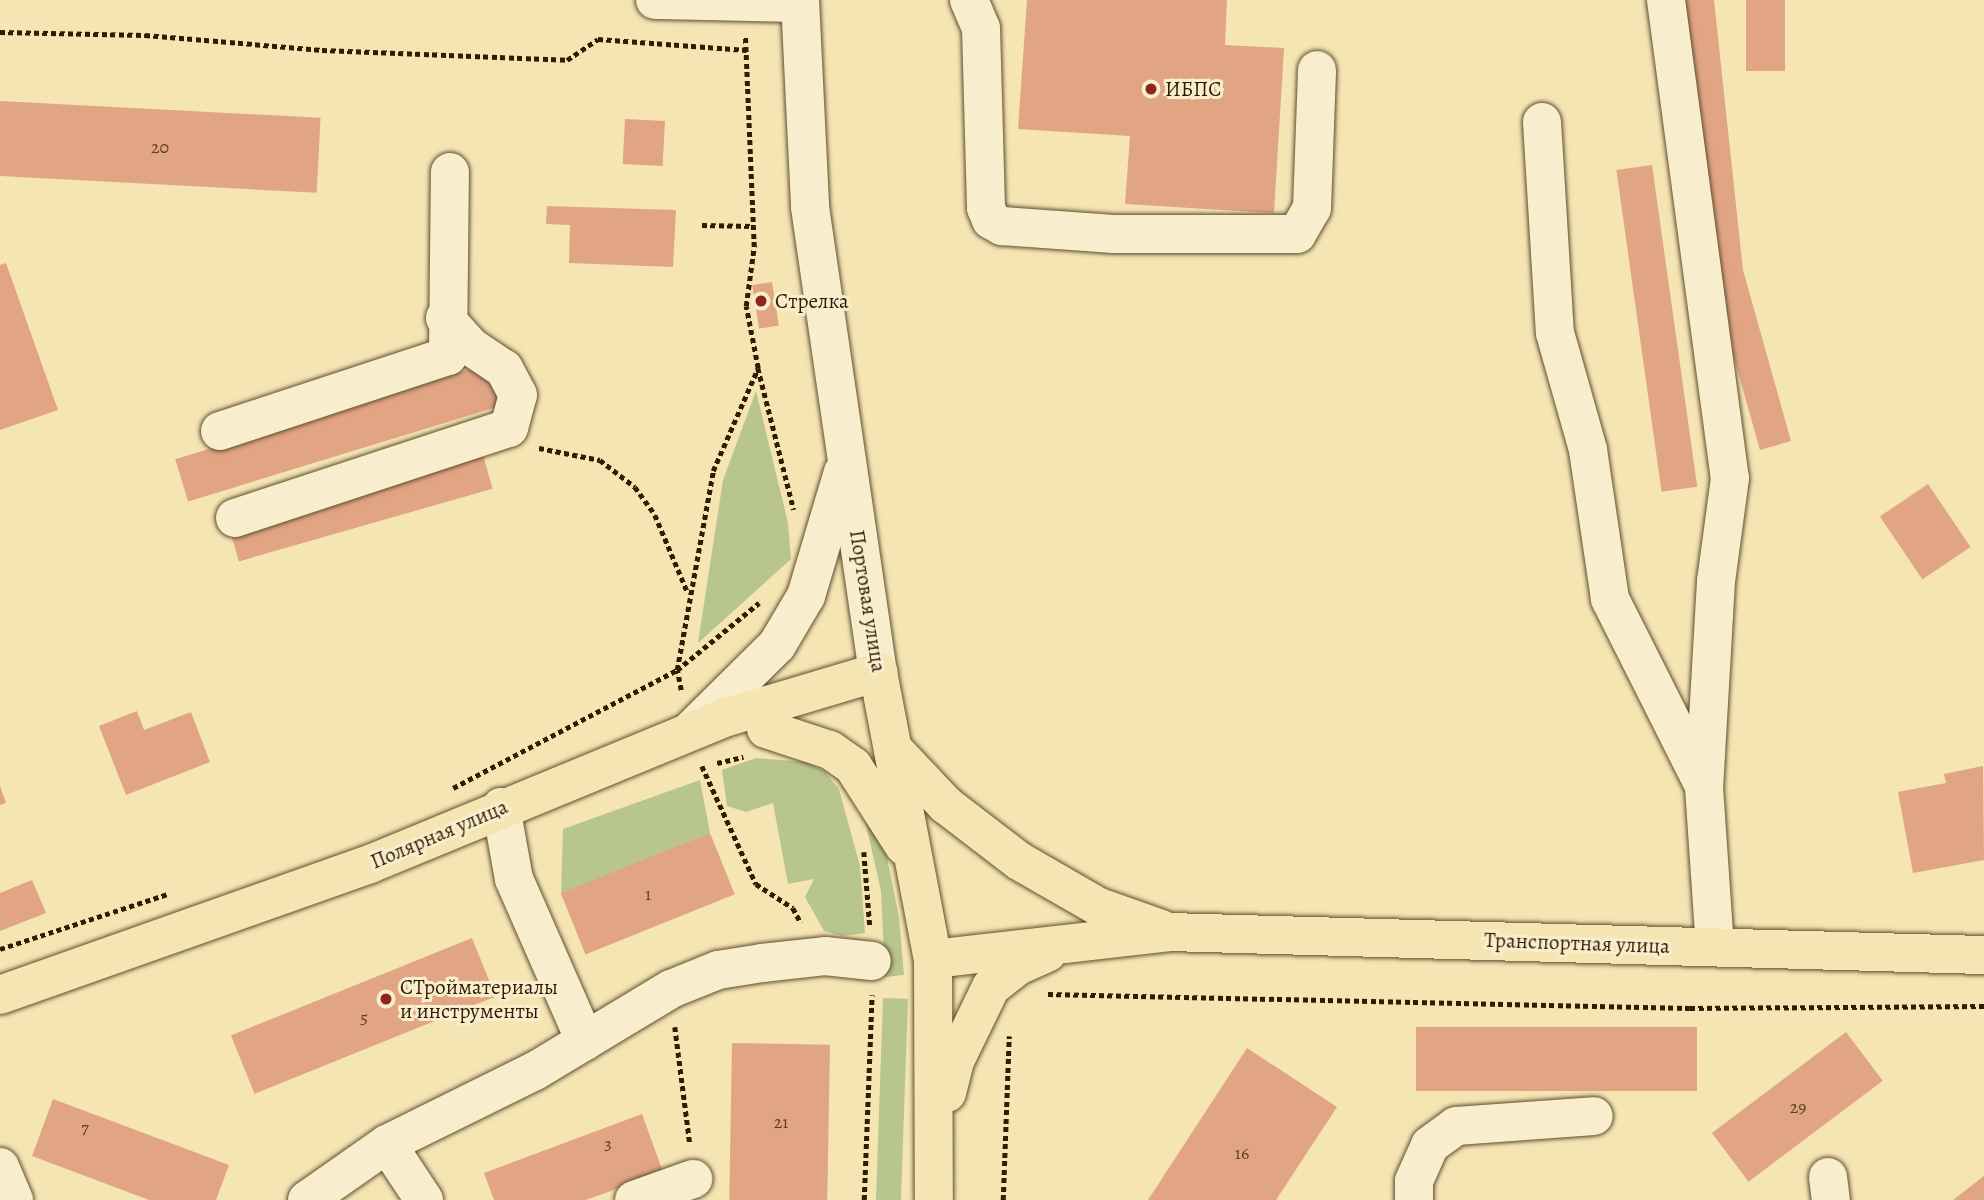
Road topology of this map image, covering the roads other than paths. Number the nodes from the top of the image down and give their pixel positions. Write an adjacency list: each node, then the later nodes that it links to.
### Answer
1 (655, 0): 4 (street)
2 (969, 0): 5 (street)
3 (1665, 0): 16 (street)
4 (800, 1): 10 (street, Портовая улица)
5 (1317, 70)
6 (1542, 122): 16 (street)
7 (450, 172): 8 (street)
8 (445, 318): 9 (street); 11 (street)
9 (220, 431)
10 (847, 459): 12 (street, Портовая улица); 14 (street)
11 (235, 518)
12 (878, 672): 14 (main road, Полярная улица); 15 (main road, Портовая улица)
13 (766, 729): 14 (main road); 15 (main road); 18 (main road)
14 (690, 731): 17 (main road, Полярная улица)
15 (896, 752): 18 (main road, Портовая улица); 19 (main road, Транспортная улица)
16 (1704, 786): 21 (street)
17 (501, 807): 25 (main road, Полярная улица); 26 (street)
18 (919, 871): 24 (main road, Портовая улица)
19 (1169, 932): 20 (main road, Транспортная улица); 21 (main road, Транспортная улица)
20 (1076, 943): 24 (main road, Транспортная улица); 29 (main road)
21 (1715, 947): 22 (main road, Транспортная улица)
22 (1984, 954)
23 (872, 975): 26 (street)
24 (934, 976): 29 (main road, Портовая улица)
25 (0, 995)
26 (585, 1041): 28 (street)
27 (1594, 1116): 37 (street)
28 (387, 1144): 33 (street); 34 (street)
29 (934, 1149): 36 (main road, Портовая улица)
30 (0, 1167): 32 (street)
31 (693, 1179): 35 (street)
32 (14, 1200)
33 (307, 1200)
34 (424, 1200)
35 (634, 1200)
36 (934, 1200)
37 (1414, 1200)

